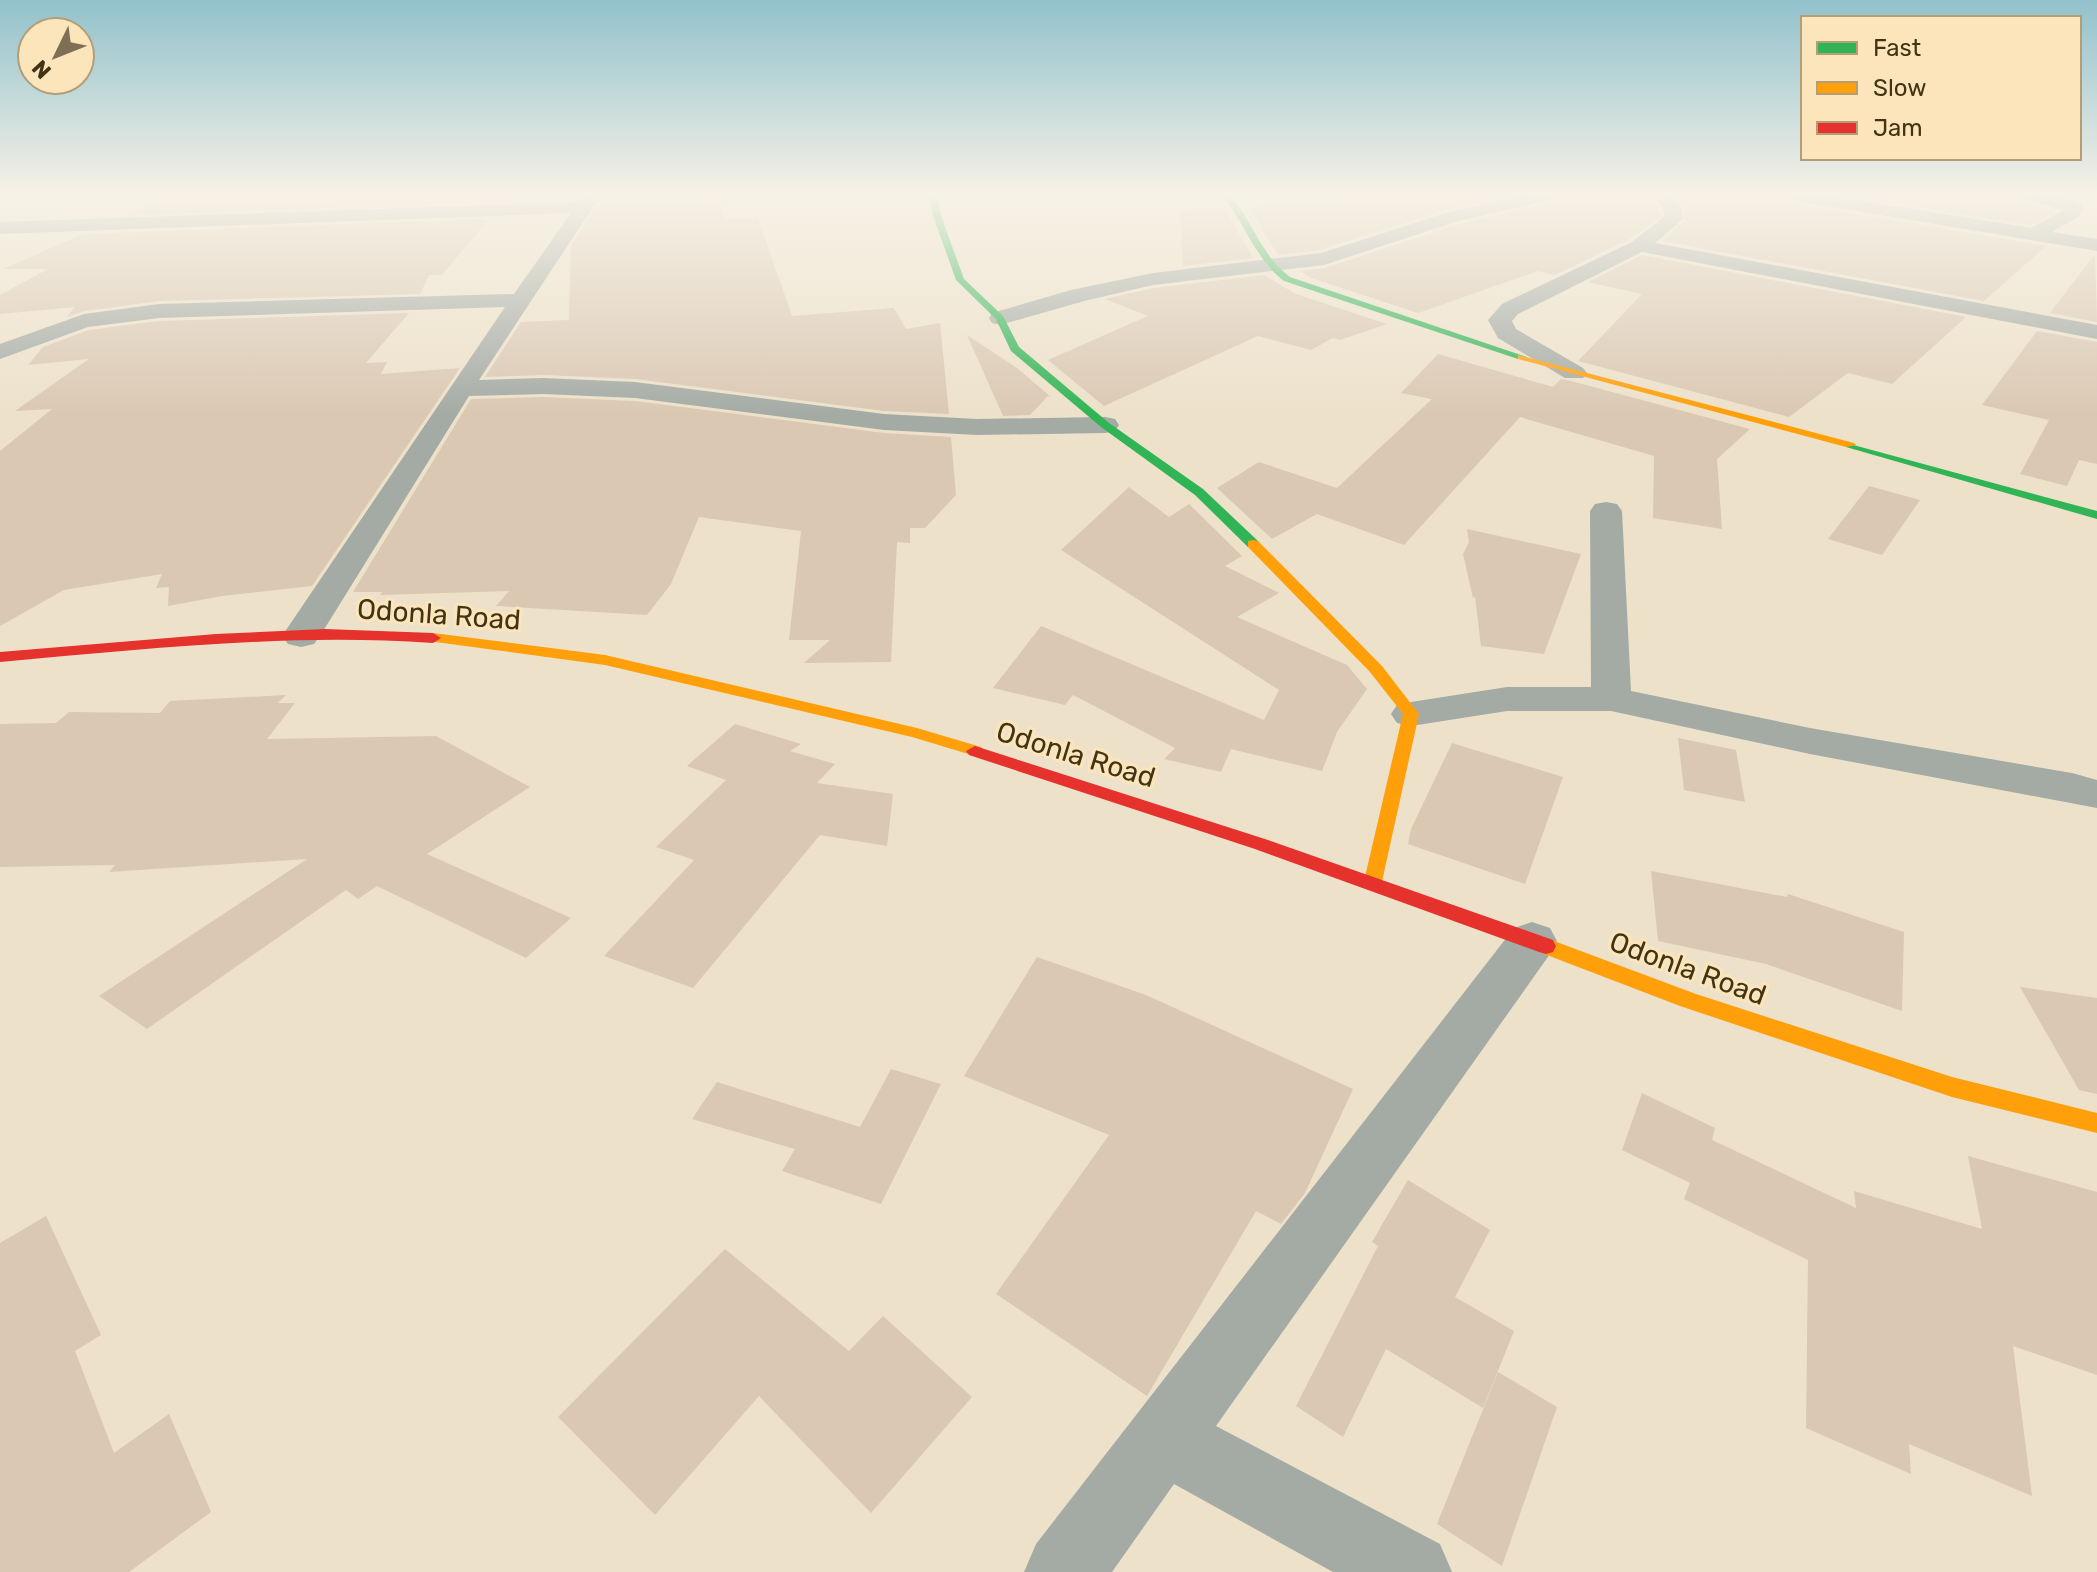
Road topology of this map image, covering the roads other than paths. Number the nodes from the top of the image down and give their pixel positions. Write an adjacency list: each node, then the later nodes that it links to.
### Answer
1 (541, 268): 7 (street)
2 (956, 268): 8 (street)
3 (1247, 268): 8 (street)
4 (1271, 268): 11 (street)
5 (1593, 268): 11 (street)
6 (1758, 268): 9 (street)
7 (520, 300): 10 (street); 12 (street)
8 (1000, 318): 13 (street)
9 (2097, 332)
10 (0, 352)
11 (1574, 373): 15 (street)
12 (461, 388): 13 (street); 16 (street)
13 (1105, 425): 19 (street)
14 (1606, 511): 18 (street)
15 (2097, 515)
16 (301, 636): 17 (street, Odonla Road); 21 (street, Odonla Road)
17 (0, 657)
18 (1611, 699): 19 (street); 20 (street)
19 (1411, 714): 21 (street)
20 (2097, 794)
21 (1374, 881): 22 (street, Odonla Road)
22 (1532, 941): 23 (street, Odonla Road); 24 (street)
23 (2097, 1123)
24 (1164, 1438): 25 (street); 26 (street)
25 (1064, 1572)
26 (1412, 1572)

